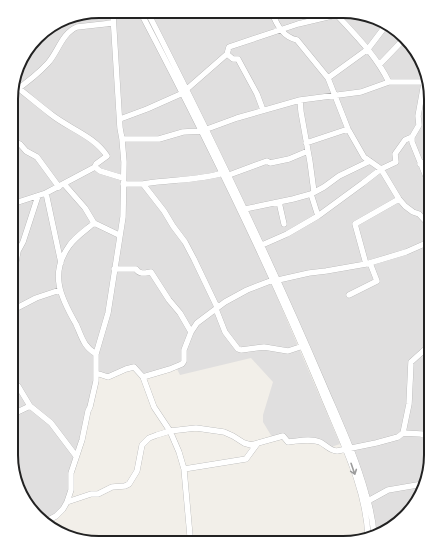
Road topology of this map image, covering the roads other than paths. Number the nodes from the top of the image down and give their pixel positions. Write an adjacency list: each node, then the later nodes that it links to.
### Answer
1 (113, 18): 7 (street)
2 (144, 18): 18 (street)
3 (150, 18): 18 (street)
4 (274, 18): 8 (street)
5 (319, 18): 8 (street)
6 (340, 18): 11 (street)
7 (113, 23): 17 (street); 23 (street)
8 (281, 29): 12 (street); 14 (street)
9 (383, 29): 11 (street)
10 (401, 43): 13 (street)
11 (368, 49): 13 (street); 14 (street)
12 (227, 54): 18 (street); 22 (street)
13 (380, 64): 16 (street)
14 (328, 78): 20 (street)
15 (422, 81): 16 (street)
16 (389, 82): 20 (street)
17 (19, 88): 34 (street)
18 (185, 91): 23 (street); 25 (street)
19 (423, 91): 26 (street)
20 (335, 95): 21 (street); 24 (street)
21 (300, 100): 22 (street); 29 (street)
22 (263, 110): 25 (street)
23 (120, 119): 27 (street)
24 (348, 129): 29 (street); 31 (street)
25 (204, 130): 27 (street); 36 (street); 38 (street)
26 (412, 137): 33 (street); 35 (street)
27 (122, 139): 39 (street)
28 (18, 143): 41 (street)
29 (306, 143): 30 (street)
30 (308, 151): 38 (street); 43 (street)
31 (370, 161): 35 (street); 43 (street)
32 (424, 162): 33 (street)
33 (420, 164): 37 (street)
34 (95, 167): 39 (street); 41 (street)
35 (381, 169): 45 (street); 49 (street)
36 (222, 173): 40 (street); 60 (street)
37 (424, 173)
38 (229, 175): 48 (street)
39 (123, 181): 40 (street); 53 (street)
40 (143, 184): 64 (street)
41 (62, 185): 42 (street); 51 (street)
42 (46, 193): 44 (street); 58 (street)
43 (313, 193): 47 (street); 49 (street)
44 (38, 196): 46 (street); 56 (street)
45 (399, 199): 50 (street); 57 (street)
46 (18, 202)
47 (279, 202): 48 (street); 52 (street)
48 (245, 209): 55 (street)
49 (318, 216): 55 (street)
50 (424, 219)
51 (94, 223): 53 (street); 58 (street)
52 (284, 224)
53 (119, 235): 59 (street)
54 (424, 244): 57 (street)
55 (262, 245): 60 (street)
56 (18, 251)
57 (368, 263): 60 (street); 62 (street)
58 (61, 264): 61 (street)
59 (114, 269): 65 (street); 68 (street)
60 (276, 280): 64 (street); 66 (street); 78 (street)
61 (60, 290): 63 (street); 68 (street)
62 (349, 295)
63 (18, 307)
64 (217, 308): 65 (street); 66 (street)
65 (190, 332): 70 (street)
66 (303, 346): 78 (street)
67 (424, 350): 75 (street)
68 (96, 354): 69 (street)
69 (96, 373): 70 (street); 79 (street)
70 (143, 377): 74 (street)
71 (18, 386): 72 (street)
72 (30, 406): 73 (street); 79 (street)
73 (18, 412)
74 (170, 431): 77 (street); 80 (street); 83 (street)
75 (403, 433): 76 (street); 78 (street)
76 (424, 435)
77 (257, 444): 78 (street); 80 (street)
78 (349, 450): 82 (street); 86 (street, one-way to 86)
79 (76, 456): 83 (street)
80 (184, 469): 87 (street)
81 (418, 485): 82 (street)
82 (368, 500): 85 (street)
83 (67, 502): 84 (street)
84 (50, 519)
85 (373, 530)
86 (368, 532)
87 (190, 536)

